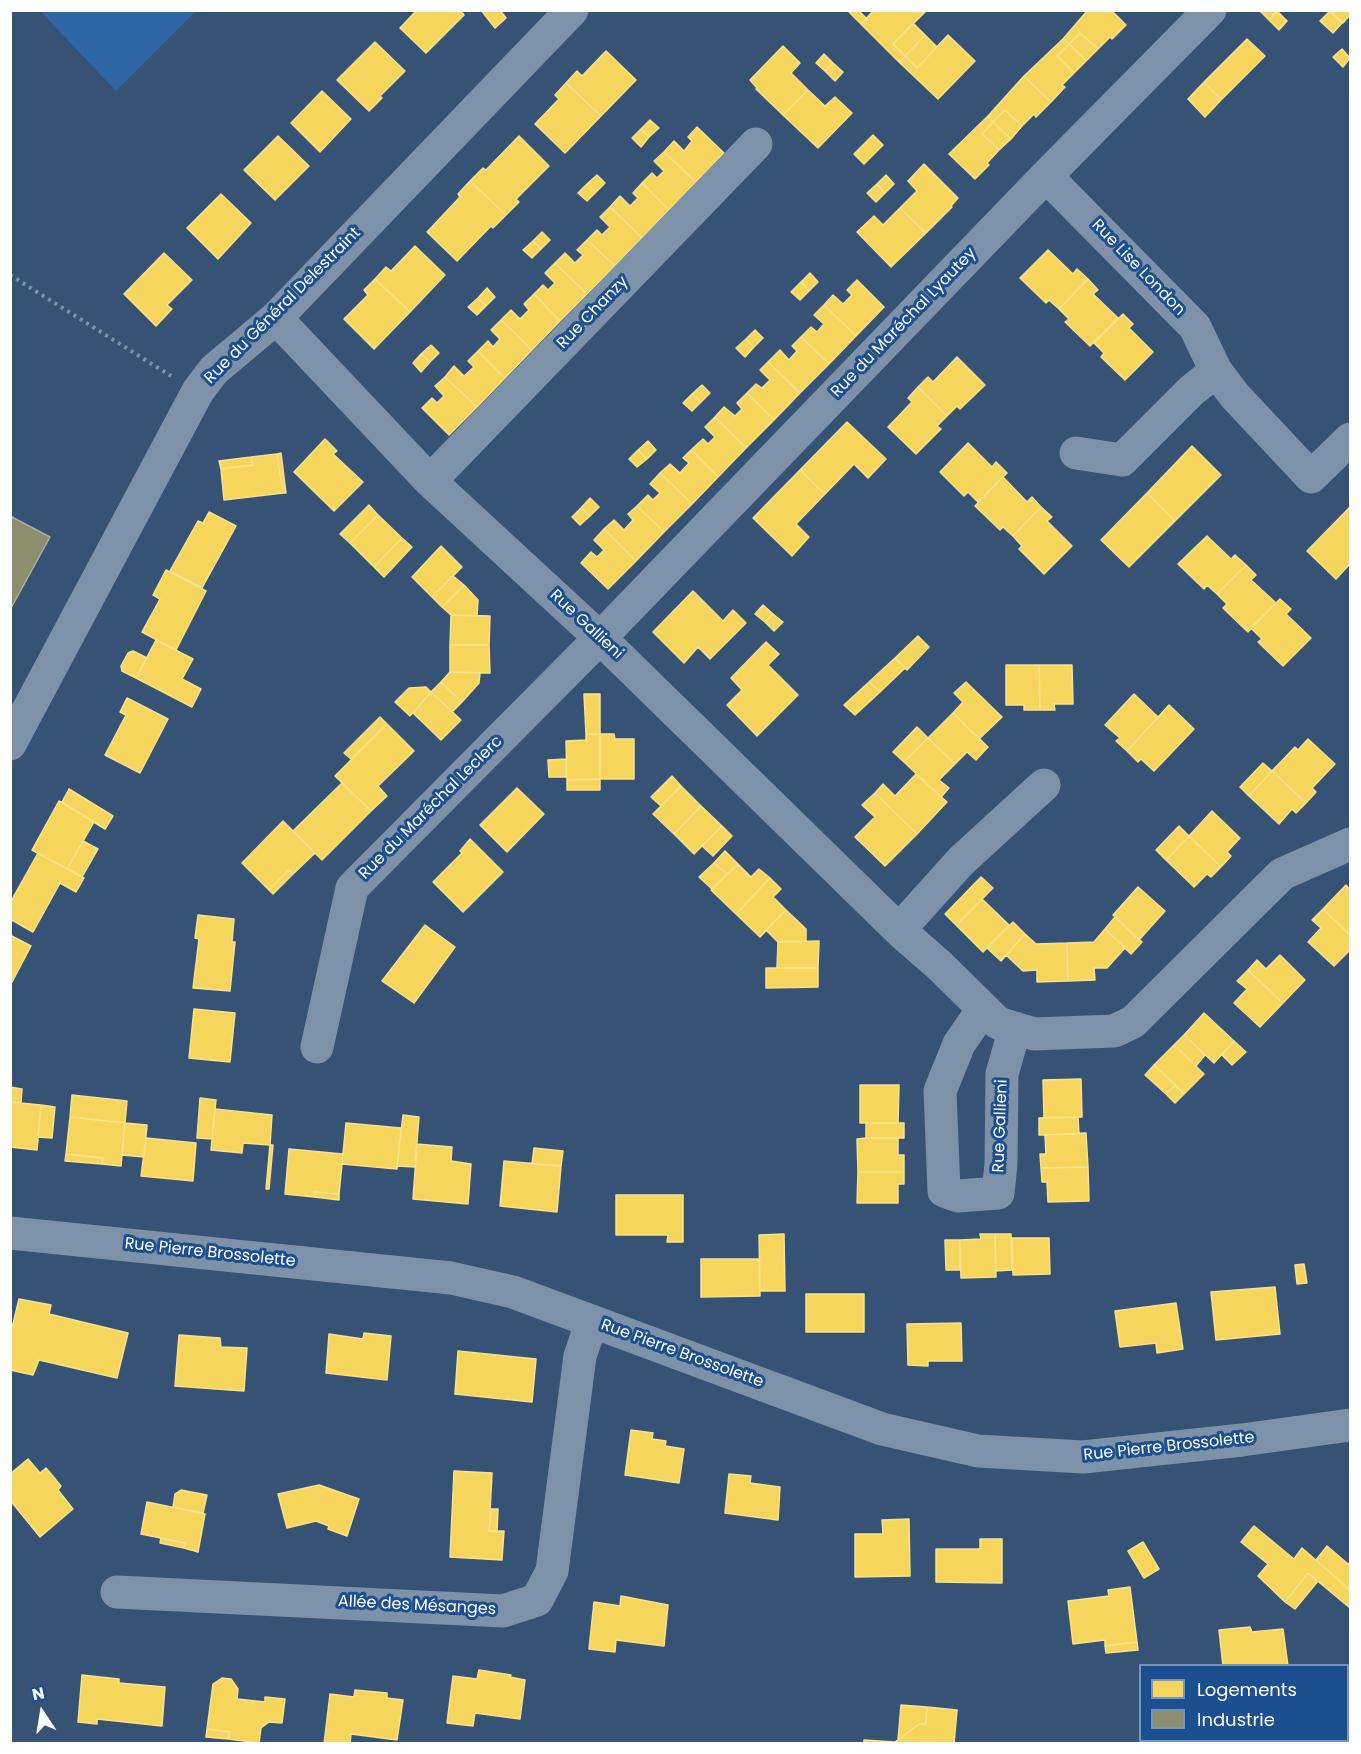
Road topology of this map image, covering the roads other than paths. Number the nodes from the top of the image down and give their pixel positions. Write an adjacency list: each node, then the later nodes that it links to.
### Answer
1 (572, 10): 5 (street, Rue du Général Delestraint)
2 (1210, 10): 4 (street, Rue du Maréchal Lyautey)
3 (756, 144): 9 (street, Rue Chanzy)
4 (1046, 176): 6 (street, Rue Lise London); 10 (street, Rue du Maréchal Lyautey)
5 (276, 318): 9 (street, Rue Gallieni); 11 (street, Rue du Général Delestraint)
6 (1216, 371): 7 (street, Rue Lise London); 8 (street)
7 (1350, 439)
8 (1076, 453)
9 (430, 481): 10 (street, Rue Gallieni)
10 (600, 638): 14 (street, Rue Gallieni); 17 (street, Rue du Maréchal Leclerc)
11 (10, 744)
12 (1044, 785): 14 (street)
13 (1350, 844): 16 (street, Rue Gallieni)
14 (899, 930): 15 (street, Rue Gallieni)
15 (983, 1009): 16 (street, Rue Gallieni); 16 (street, Rue Gallieni)
16 (1015, 1028)
17 (317, 1047)
18 (10, 1233): 19 (street, Rue Pierre Brossolette)
19 (592, 1321): 20 (street, Rue Pierre Brossolette); 21 (street, Allée des Mésanges)
20 (1350, 1425)
21 (117, 1592)

